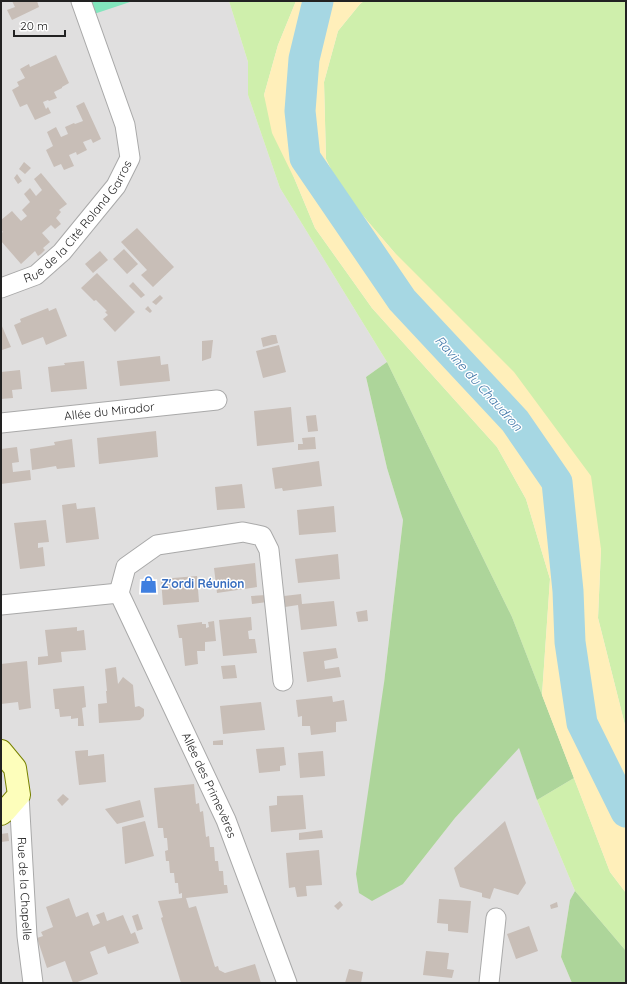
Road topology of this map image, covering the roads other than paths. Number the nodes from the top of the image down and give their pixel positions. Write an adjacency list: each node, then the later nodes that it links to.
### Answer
1 (81, 1): 2 (street, Rue de la Cité Roland Garros)
2 (1, 288)
3 (217, 400): 4 (street, Allée du Mirador)
4 (1, 423)
5 (120, 593): 6 (street); 7 (street); 13 (street, Allée des Primevères)
6 (1, 605)
7 (283, 681)
8 (1, 751): 9 (main road)
9 (19, 795): 10 (main road); 12 (street, Rue de la Chapelle)
10 (1, 814)
11 (496, 918): 14 (street)
12 (33, 983)
13 (287, 983)
14 (489, 983)

